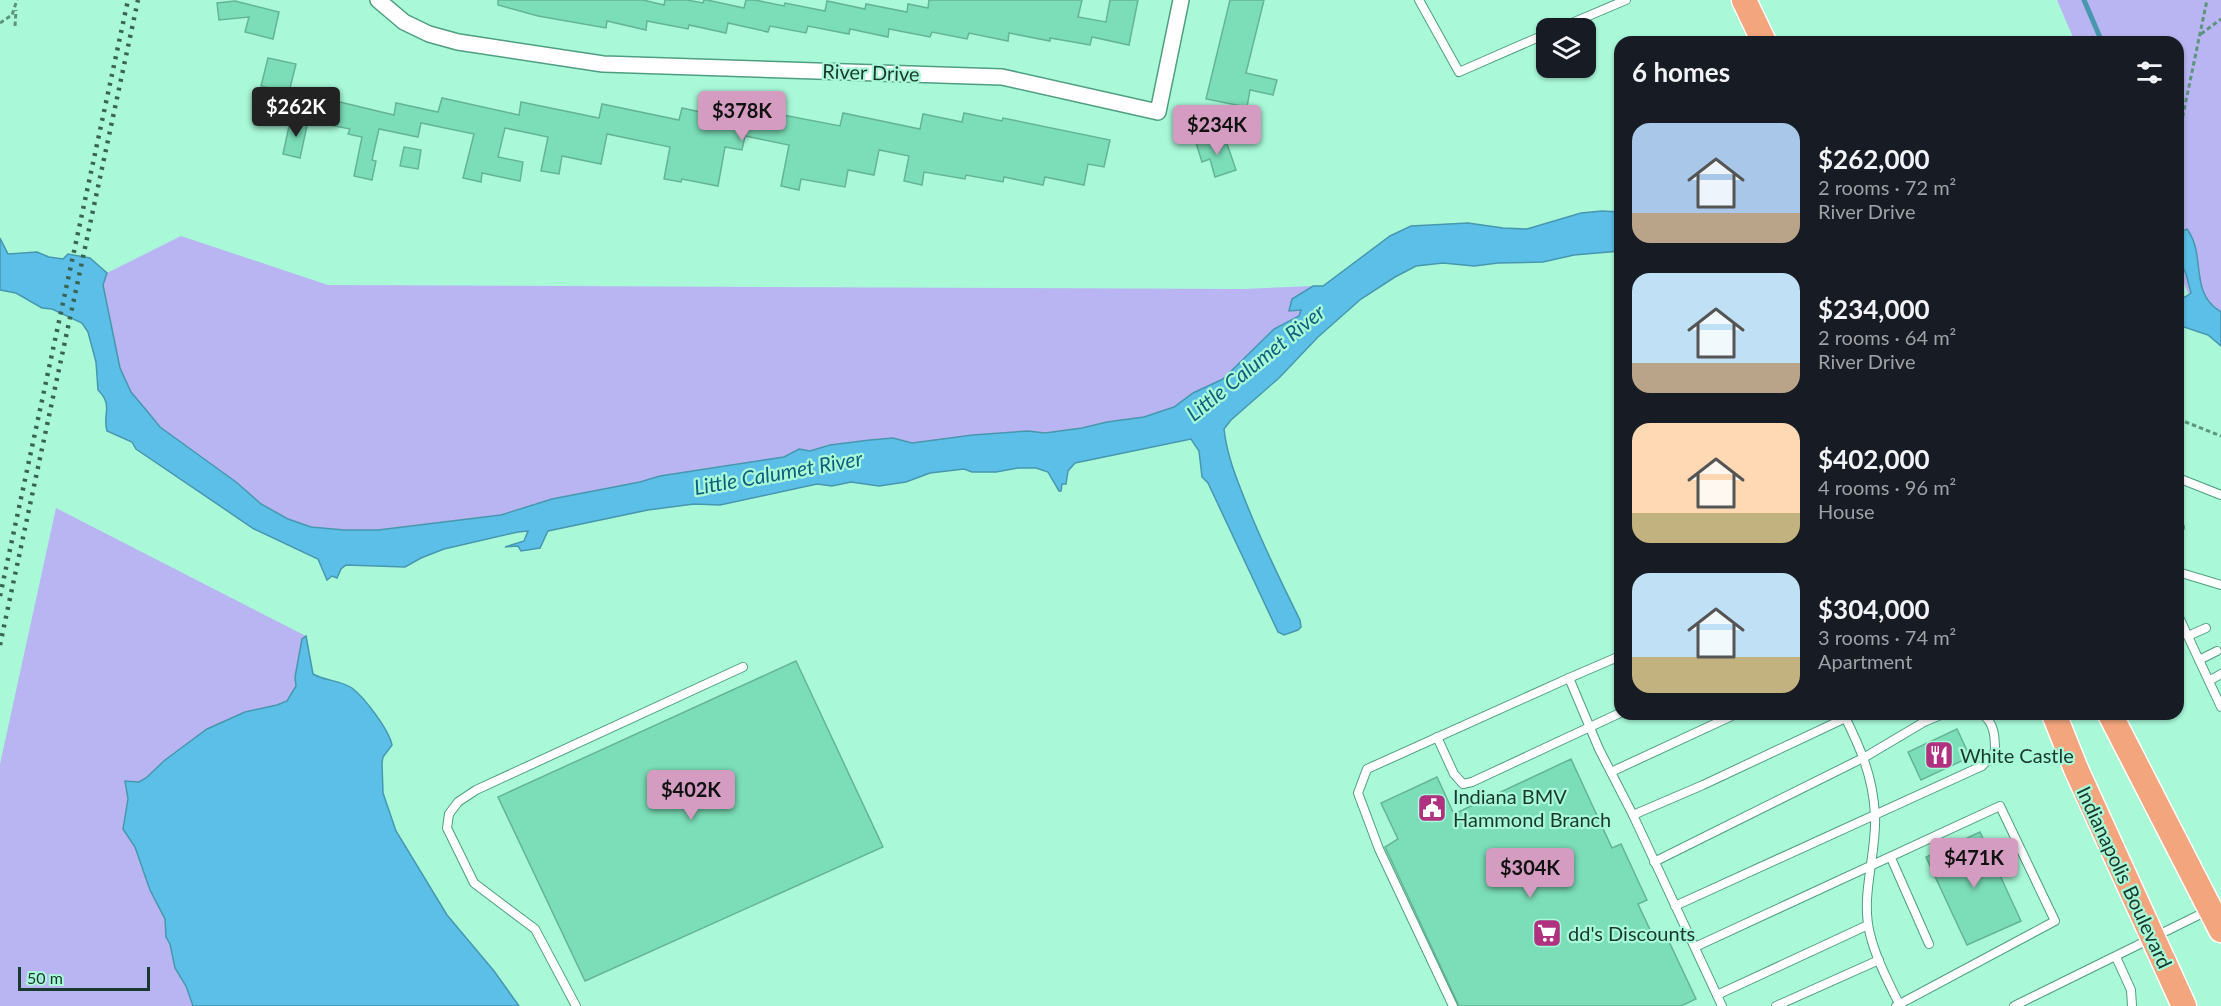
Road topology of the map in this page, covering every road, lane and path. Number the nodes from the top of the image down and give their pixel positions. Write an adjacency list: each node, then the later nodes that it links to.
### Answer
1 (17, 0): 8 (path)
2 (378, 0): 3 (street, River Drive)
3 (1182, 0)
4 (1419, 0): 15 (lane)
5 (1626, 0): 9 (lane)
6 (1744, 0): 14 (highway)
7 (2207, 0): 13 (path)
8 (16, 6): 11 (path); 12 (path)
9 (1584, 18)
10 (2221, 19): 13 (path)
11 (0, 23)
12 (15, 26)
13 (2200, 35): 16 (path)
14 (1761, 36)
15 (1536, 38)
16 (2184, 111)
17 (2184, 421): 18 (path)
18 (2221, 436)
19 (2184, 480): 20 (lane)
20 (2221, 495)
21 (2184, 574): 22 (lane)
22 (2221, 585)
23 (2184, 628): 25 (lane)
24 (2206, 628): 25 (lane)
25 (2188, 636): 28 (lane)
26 (2217, 651): 28 (lane)
27 (1614, 659): 31 (lane)
28 (2199, 660): 32 (lane)
29 (743, 667): 60 (lane)
30 (2221, 674): 32 (lane)
31 (1569, 678): 42 (lane); 43 (lane)
32 (2209, 681): 33 (lane)
33 (2220, 704)
34 (1614, 716): 42 (lane)
35 (1723, 720): 45 (lane)
36 (1838, 720): 46 (lane)
37 (1850, 720): 44 (lane)
38 (1929, 720): 44 (lane)
39 (1988, 720): 47 (lane)
40 (2056, 720): 54 (highway, Indianapolis Boulevard)
41 (2113, 720): 52 (highway)
42 (1590, 728): 43 (lane); 45 (lane)
43 (1437, 737): 61 (lane)
44 (1865, 757): 47 (lane); 49 (lane)
45 (1611, 772): 46 (lane)
46 (1633, 815): 49 (lane)
47 (1875, 816): 50 (lane); 51 (lane)
48 (1891, 858): 50 (lane); 55 (lane); 64 (lane)
49 (1654, 862): 51 (lane)
50 (1870, 867): 53 (lane); 56 (lane)
51 (1675, 906): 56 (lane)
52 (2218, 914): 54 (lane)
53 (1868, 925): 58 (lane); 59 (lane)
54 (2153, 938): 57 (lane); 67 (highway, Indianapolis Boulevard)
55 (1929, 944)
56 (1695, 948): 59 (lane)
57 (2116, 957): 65 (lane); 66 (lane)
58 (1879, 960): 63 (lane); 64 (lane)
59 (1717, 995): 62 (lane)
60 (576, 1006)
61 (1453, 1006)
62 (1722, 1006)
63 (1776, 1006)
64 (1899, 1006)
65 (2014, 1006)
66 (2132, 1006)
67 (2184, 1006)

